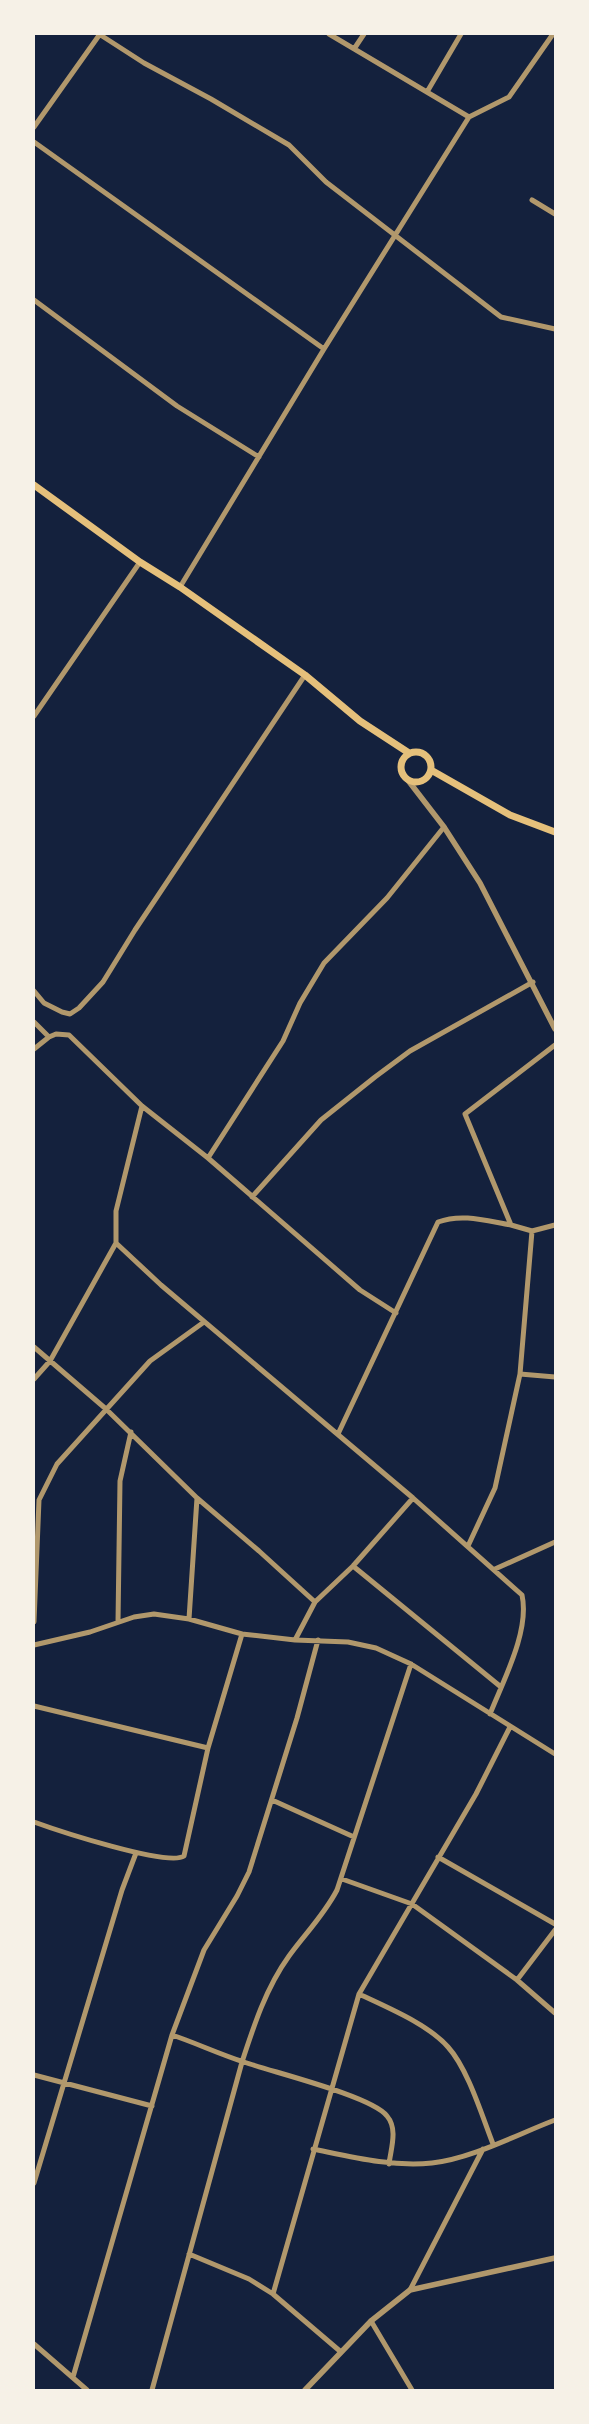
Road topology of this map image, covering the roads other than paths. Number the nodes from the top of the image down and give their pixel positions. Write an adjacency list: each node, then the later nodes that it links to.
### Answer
1 (100, 34): 9 (street); 13 (street)
2 (330, 34): 6 (street)
3 (364, 34): 6 (street)
4 (461, 34): 7 (street)
5 (553, 34): 8 (street)
6 (354, 49): 7 (street)
7 (427, 92): 8 (street)
8 (469, 117): 13 (street)
9 (34, 126)
10 (34, 142): 16 (street)
11 (532, 200): 12 (street)
12 (555, 214)
13 (394, 235): 15 (street); 16 (street)
14 (34, 300): 17 (street)
15 (555, 329)
16 (324, 349): 17 (street)
17 (259, 457): 20 (street)
18 (34, 484): 19 (main road)
19 (140, 562): 20 (main road); 22 (street)
20 (180, 587): 21 (main road)
21 (305, 675): 23 (main road); 29 (street)
22 (34, 716)
23 (409, 753): 24 (main road); 25 (main road)
24 (431, 770): 25 (main road); 27 (main road)
25 (407, 779): 26 (street)
26 (444, 827): 28 (street); 36 (street)
27 (555, 832)
28 (533, 982): 31 (street); 37 (street)
29 (34, 991)
30 (34, 1022): 32 (street)
31 (555, 1029)
32 (49, 1037): 34 (street); 35 (street)
33 (555, 1045): 38 (street)
34 (34, 1049)
35 (142, 1106): 36 (street); 41 (street)
36 (208, 1158): 37 (street)
37 (252, 1197): 42 (street)
38 (511, 1225): 40 (street); 42 (street)
39 (555, 1225): 40 (street)
40 (532, 1231): 46 (street)
41 (116, 1243): 43 (street); 45 (street)
42 (396, 1313): 51 (street)
43 (204, 1322): 49 (street); 51 (street)
44 (34, 1347): 45 (street)
45 (50, 1361): 48 (street); 49 (street)
46 (520, 1374): 47 (street); 56 (street)
47 (555, 1377)
48 (34, 1379)
49 (106, 1409): 50 (street); 54 (street)
50 (131, 1432): 52 (street); 62 (street)
51 (338, 1434): 53 (street)
52 (197, 1498): 59 (street); 60 (street)
53 (413, 1498): 56 (street); 57 (street)
54 (36, 1499): 61 (street)
55 (555, 1542): 58 (street)
56 (468, 1546): 58 (street)
57 (353, 1566): 59 (street); 68 (street)
58 (495, 1569): 68 (street)
59 (315, 1602): 64 (street)
60 (189, 1619): 62 (street); 63 (street)
61 (34, 1622)
62 (118, 1622): 66 (street)
63 (242, 1634): 64 (street); 72 (street)
64 (295, 1640): 65 (street)
65 (318, 1640): 67 (street); 74 (street)
66 (34, 1645)
67 (411, 1664): 70 (street); 76 (street)
68 (501, 1687): 70 (street)
69 (34, 1706): 72 (street)
70 (490, 1714): 71 (street)
71 (510, 1727): 73 (street); 78 (street)
72 (208, 1748): 77 (street)
73 (555, 1754)
74 (272, 1800): 76 (street); 86 (street)
75 (34, 1822): 77 (street)
76 (354, 1837): 79 (street)
77 (136, 1853): 89 (street)
78 (438, 1857): 80 (street); 81 (street)
79 (342, 1878): 80 (street); 87 (street)
80 (412, 1904): 83 (street); 84 (street)
81 (555, 1924)
82 (555, 1930): 83 (street)
83 (518, 1980): 85 (street)
84 (359, 1994): 90 (street); 93 (street)
85 (555, 2013)
86 (172, 2034): 87 (street); 91 (street)
87 (242, 2062): 90 (street); 98 (street)
88 (34, 2076): 89 (street)
89 (64, 2084): 91 (street); 97 (street)
90 (331, 2089): 94 (street); 96 (street)
91 (152, 2106): 105 (street)
92 (555, 2120): 93 (street)
93 (493, 2144): 95 (street)
94 (313, 2149): 96 (street); 101 (street)
95 (483, 2149): 96 (street); 100 (street)
96 (389, 2164)
97 (34, 2183)
98 (189, 2254): 101 (street); 107 (street)
99 (555, 2258): 100 (street)
100 (410, 2290): 102 (street)
101 (272, 2294): 104 (street)
102 (371, 2321): 104 (street); 109 (street)
103 (34, 2344): 105 (street)
104 (341, 2352): 108 (street)
105 (73, 2377): 106 (street)
106 (87, 2390)
107 (152, 2390)
108 (305, 2390)
109 (412, 2390)

